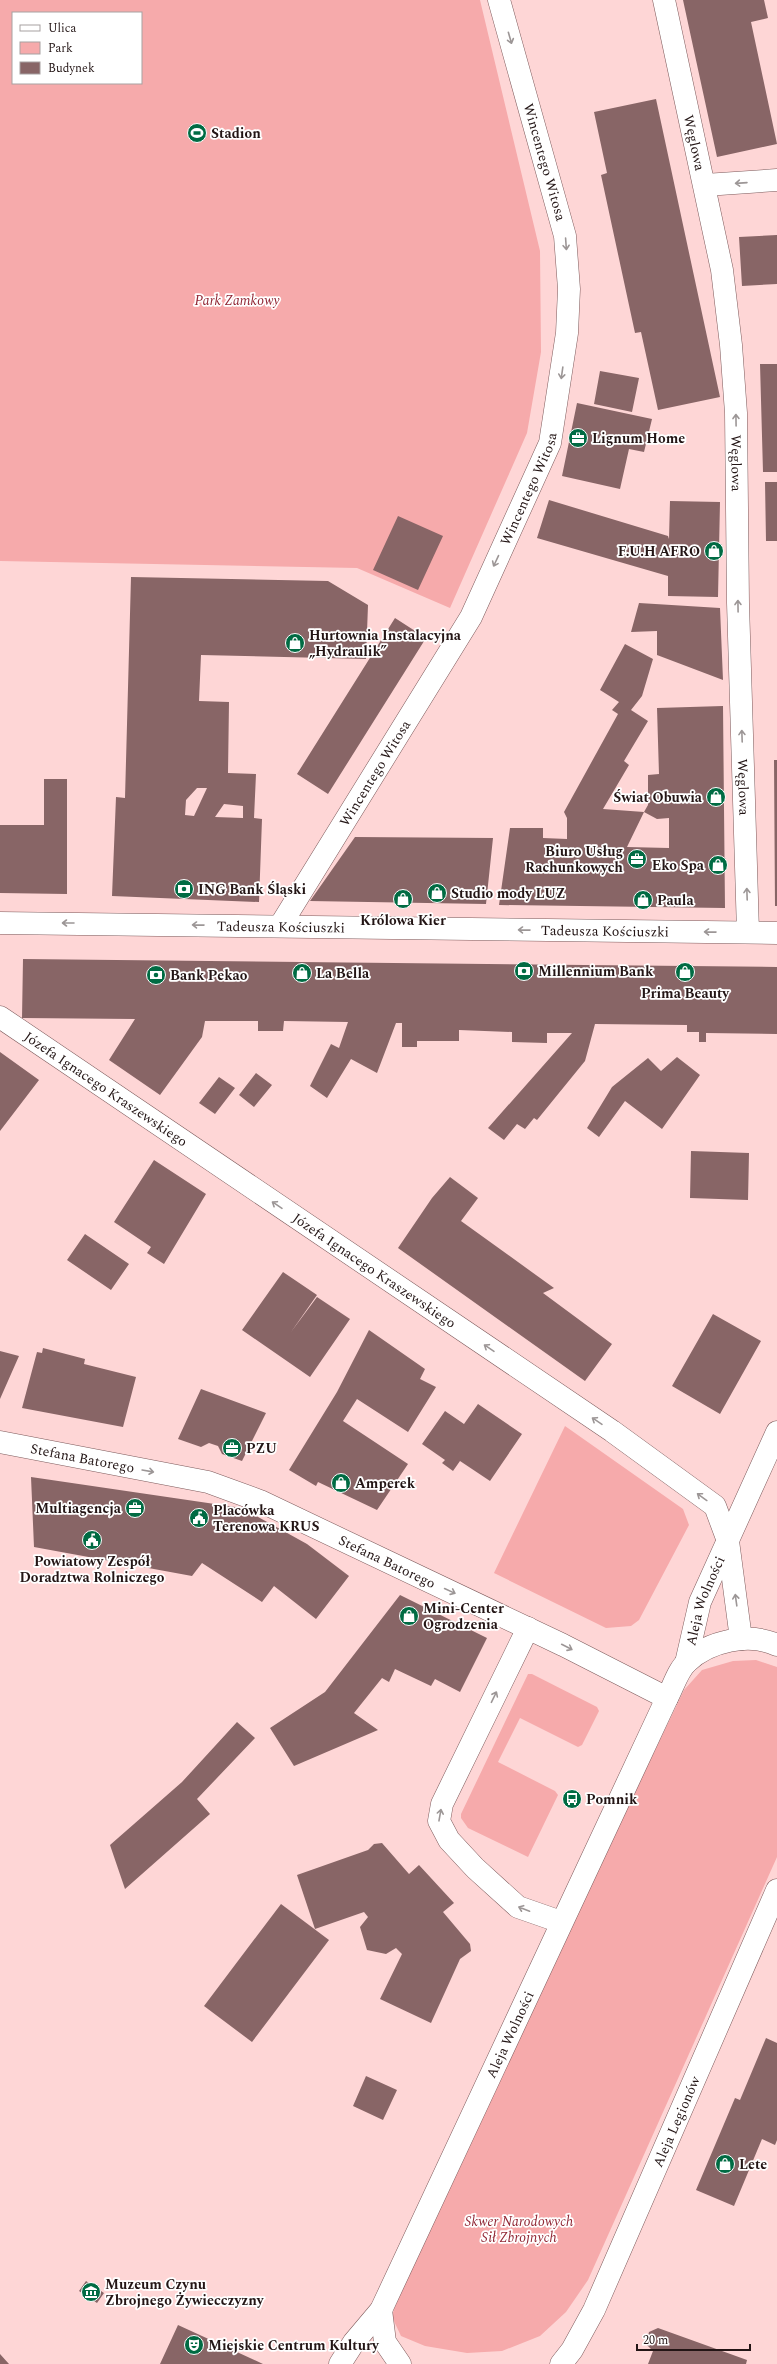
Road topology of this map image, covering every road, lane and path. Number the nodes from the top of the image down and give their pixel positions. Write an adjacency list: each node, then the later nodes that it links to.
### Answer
1 (499, 0): 6 (street, Wincentego Witosa, one-way to 6)
2 (664, 0): 4 (street, Węglowa)
3 (777, 180): 4 (street, one-way to 4)
4 (705, 186): 7 (street, Węglowa, one-way to 4)
5 (0, 923): 6 (street, Tadeusza Kościuszki, one-way to 5)
6 (280, 926): 7 (street, Tadeusza Kościuszki, one-way to 6)
7 (748, 932): 8 (street, Tadeusza Kościuszki)
8 (777, 933)
9 (0, 1017): 12 (street, Józefa Ignacego Kraszewskiego, one-way to 9)
10 (777, 1432): 12 (street, Aleja Wolności)
11 (0, 1442): 13 (street, Stefana Batorego, one-way to 13)
12 (728, 1541): 14 (street, Aleja Wolności, one-way to 12); 16 (street, Aleja Wolności)
13 (528, 1628): 17 (street, Stefana Batorego, one-way to 17); 19 (street, one-way to 13)
14 (741, 1639): 15 (street); 16 (street)
15 (777, 1645)
16 (686, 1663): 17 (street, Aleja Wolności)
17 (667, 1698): 19 (street, Aleja Wolności)
18 (777, 1890): 21 (street, Aleja Legionów)
19 (560, 1922): 20 (street, Aleja Wolności)
20 (381, 2310): 22 (street, Aleja Wolności); 23 (street)
21 (571, 2359)
22 (340, 2364)
23 (400, 2364)

